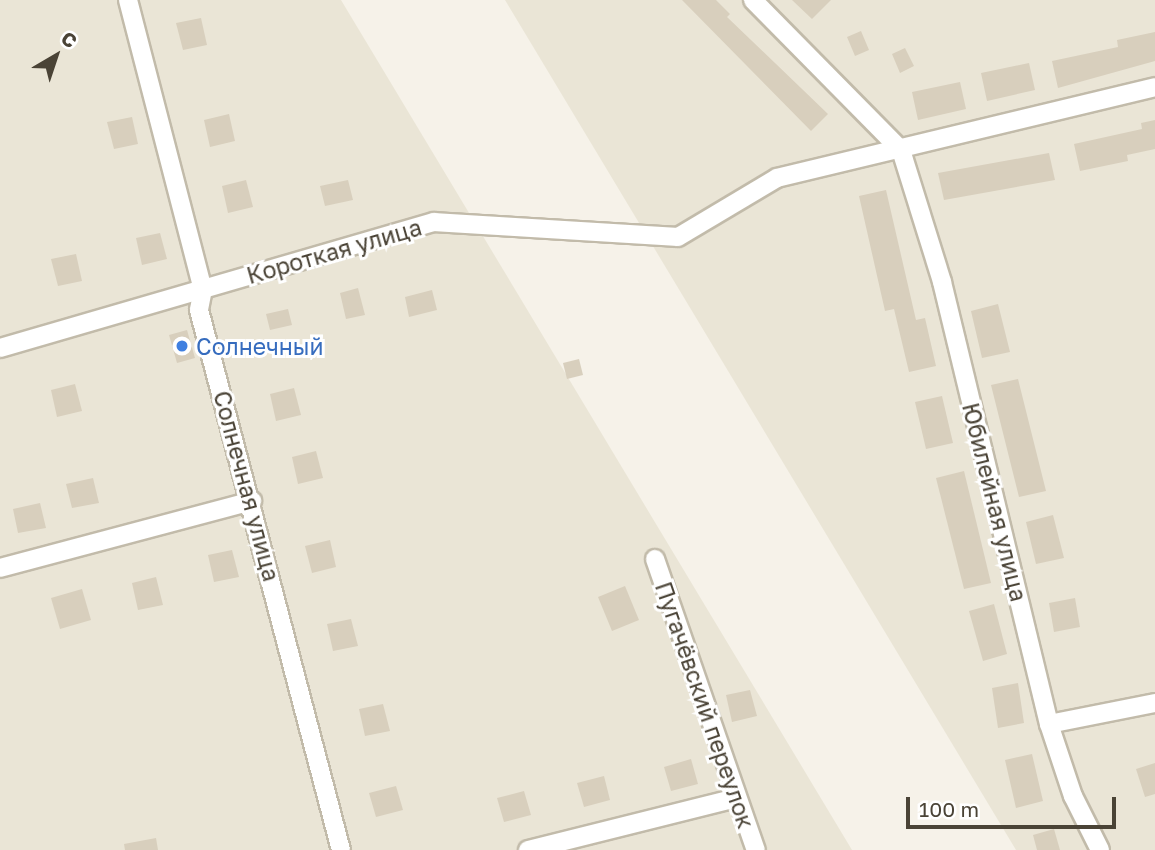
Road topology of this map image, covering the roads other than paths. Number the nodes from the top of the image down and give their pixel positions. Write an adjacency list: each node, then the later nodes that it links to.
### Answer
1 (128, 0): 5 (street, Солнечная улица)
2 (753, 0): 4 (street, Юбилейная улица)
3 (1155, 87): 4 (street)
4 (901, 150): 5 (street, Короткая улица); 11 (street, Юбилейная улица)
5 (203, 289): 6 (street, Короткая улица); 7 (street, Солнечная улица)
6 (0, 348)
7 (252, 501): 9 (street); 13 (street, Солнечная улица)
8 (655, 559): 12 (street, Пугачёвский переулок)
9 (0, 568)
10 (1155, 703): 11 (street)
11 (1049, 723): 16 (street, Юбилейная улица)
12 (737, 799): 14 (street); 15 (street, Пугачёвский переулок)
13 (341, 850)
14 (528, 850)
15 (756, 850)
16 (1100, 850)

